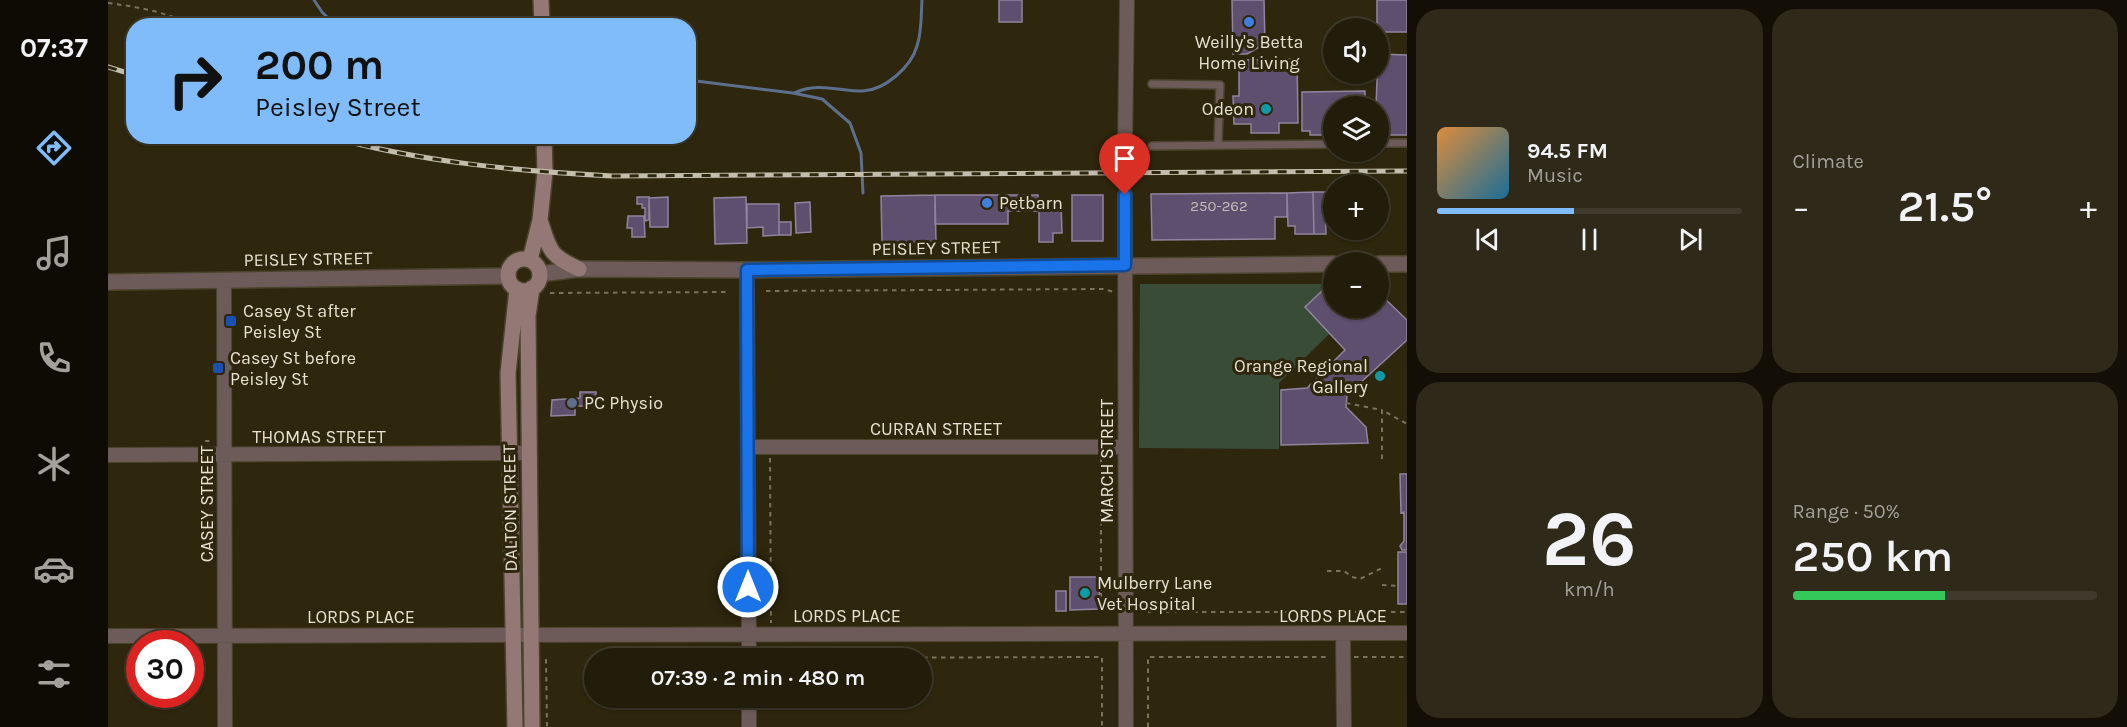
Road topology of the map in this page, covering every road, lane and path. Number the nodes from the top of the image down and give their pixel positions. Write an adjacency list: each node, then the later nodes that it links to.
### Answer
1 (542, 0): 5 (main road)
2 (1127, 0): 12 (street)
3 (108, 3): 4 (path)
4 (180, 18)
5 (542, 18)
6 (1152, 84): 11 (lane)
7 (1407, 142): 8 (lane)
8 (1389, 143)
9 (544, 144): 15 (main road)
10 (1323, 144): 11 (lane)
11 (1218, 145): 13 (lane)
12 (1125, 146)
13 (1152, 146)
14 (1125, 195): 20 (street, MARCH STREET)
15 (540, 220): 16 (main road); 21 (main road)
16 (530, 260): 23 (main road); 26 (main road)
17 (1323, 264): 20 (street, PEISLEY STREET)
18 (1389, 264): 19 (street)
19 (1407, 264)
20 (1125, 265): 22 (street, PEISLEY STREET); 30 (street, MARCH STREET)
21 (579, 270): 22 (street, PEISLEY STREET); 23 (street, PEISLEY STREET)
22 (747, 270): 34 (street)
23 (540, 274): 26 (main road)
24 (224, 280): 25 (street, PEISLEY STREET); 26 (street, PEISLEY STREET); 41 (street, CASEY STREET)
25 (108, 282)
26 (519, 284): 38 (main road, DALTON STREET); 39 (main road, DALTON STREET)
27 (766, 291): 30 (path)
28 (549, 292): 29 (path)
29 (728, 292)
30 (1125, 295): 37 (street, MARCH STREET)
31 (1346, 403): 32 (path)
32 (1382, 410): 33 (path); 42 (path)
33 (1407, 424)
34 (748, 447): 35 (street, CURRAN STREET); 51 (street)
35 (770, 447): 36 (street, CURRAN STREET); 52 (path)
36 (1101, 447): 37 (street, CURRAN STREET); 47 (path)
37 (1125, 447): 53 (street, MARCH STREET)
38 (529, 453): 39 (street, THOMAS STREET); 57 (main road, DALTON STREET)
39 (510, 454): 41 (street, THOMAS STREET); 56 (main road, DALTON STREET)
40 (108, 455): 41 (street, THOMAS STREET)
41 (224, 455): 55 (street, CASEY STREET)
42 (1382, 459)
43 (1382, 568): 44 (path)
44 (1327, 571)
45 (1382, 585): 46 (path)
46 (1398, 586)
47 (1101, 610)
48 (1148, 612): 49 (path)
49 (1407, 612)
50 (1407, 633): 54 (street, LORDS PLACE)
51 (748, 634): 52 (street, LORDS PLACE); 57 (street, LORDS PLACE); 59 (street)
52 (772, 634): 53 (street, LORDS PLACE); 69 (path)
53 (1125, 634): 54 (street, LORDS PLACE); 70 (street, MARCH STREET)
54 (1344, 634): 60 (street)
55 (225, 635): 56 (street, LORDS PLACE); 58 (street, LORDS PLACE); 64 (street, CASEY STREET)
56 (513, 635): 57 (street, LORDS PLACE); 65 (main road, DALTON STREET)
57 (531, 635): 66 (main road, DALTON STREET)
58 (108, 636)
59 (749, 648)
60 (1344, 657): 61 (path); 71 (path); 72 (street)
61 (1407, 657)
62 (546, 659): 67 (path)
63 (749, 708): 68 (street)
64 (225, 727)
65 (515, 727)
66 (532, 727)
67 (547, 727)
68 (749, 727)
69 (1102, 727)
70 (1126, 727)
71 (1148, 727)
72 (1344, 727)

